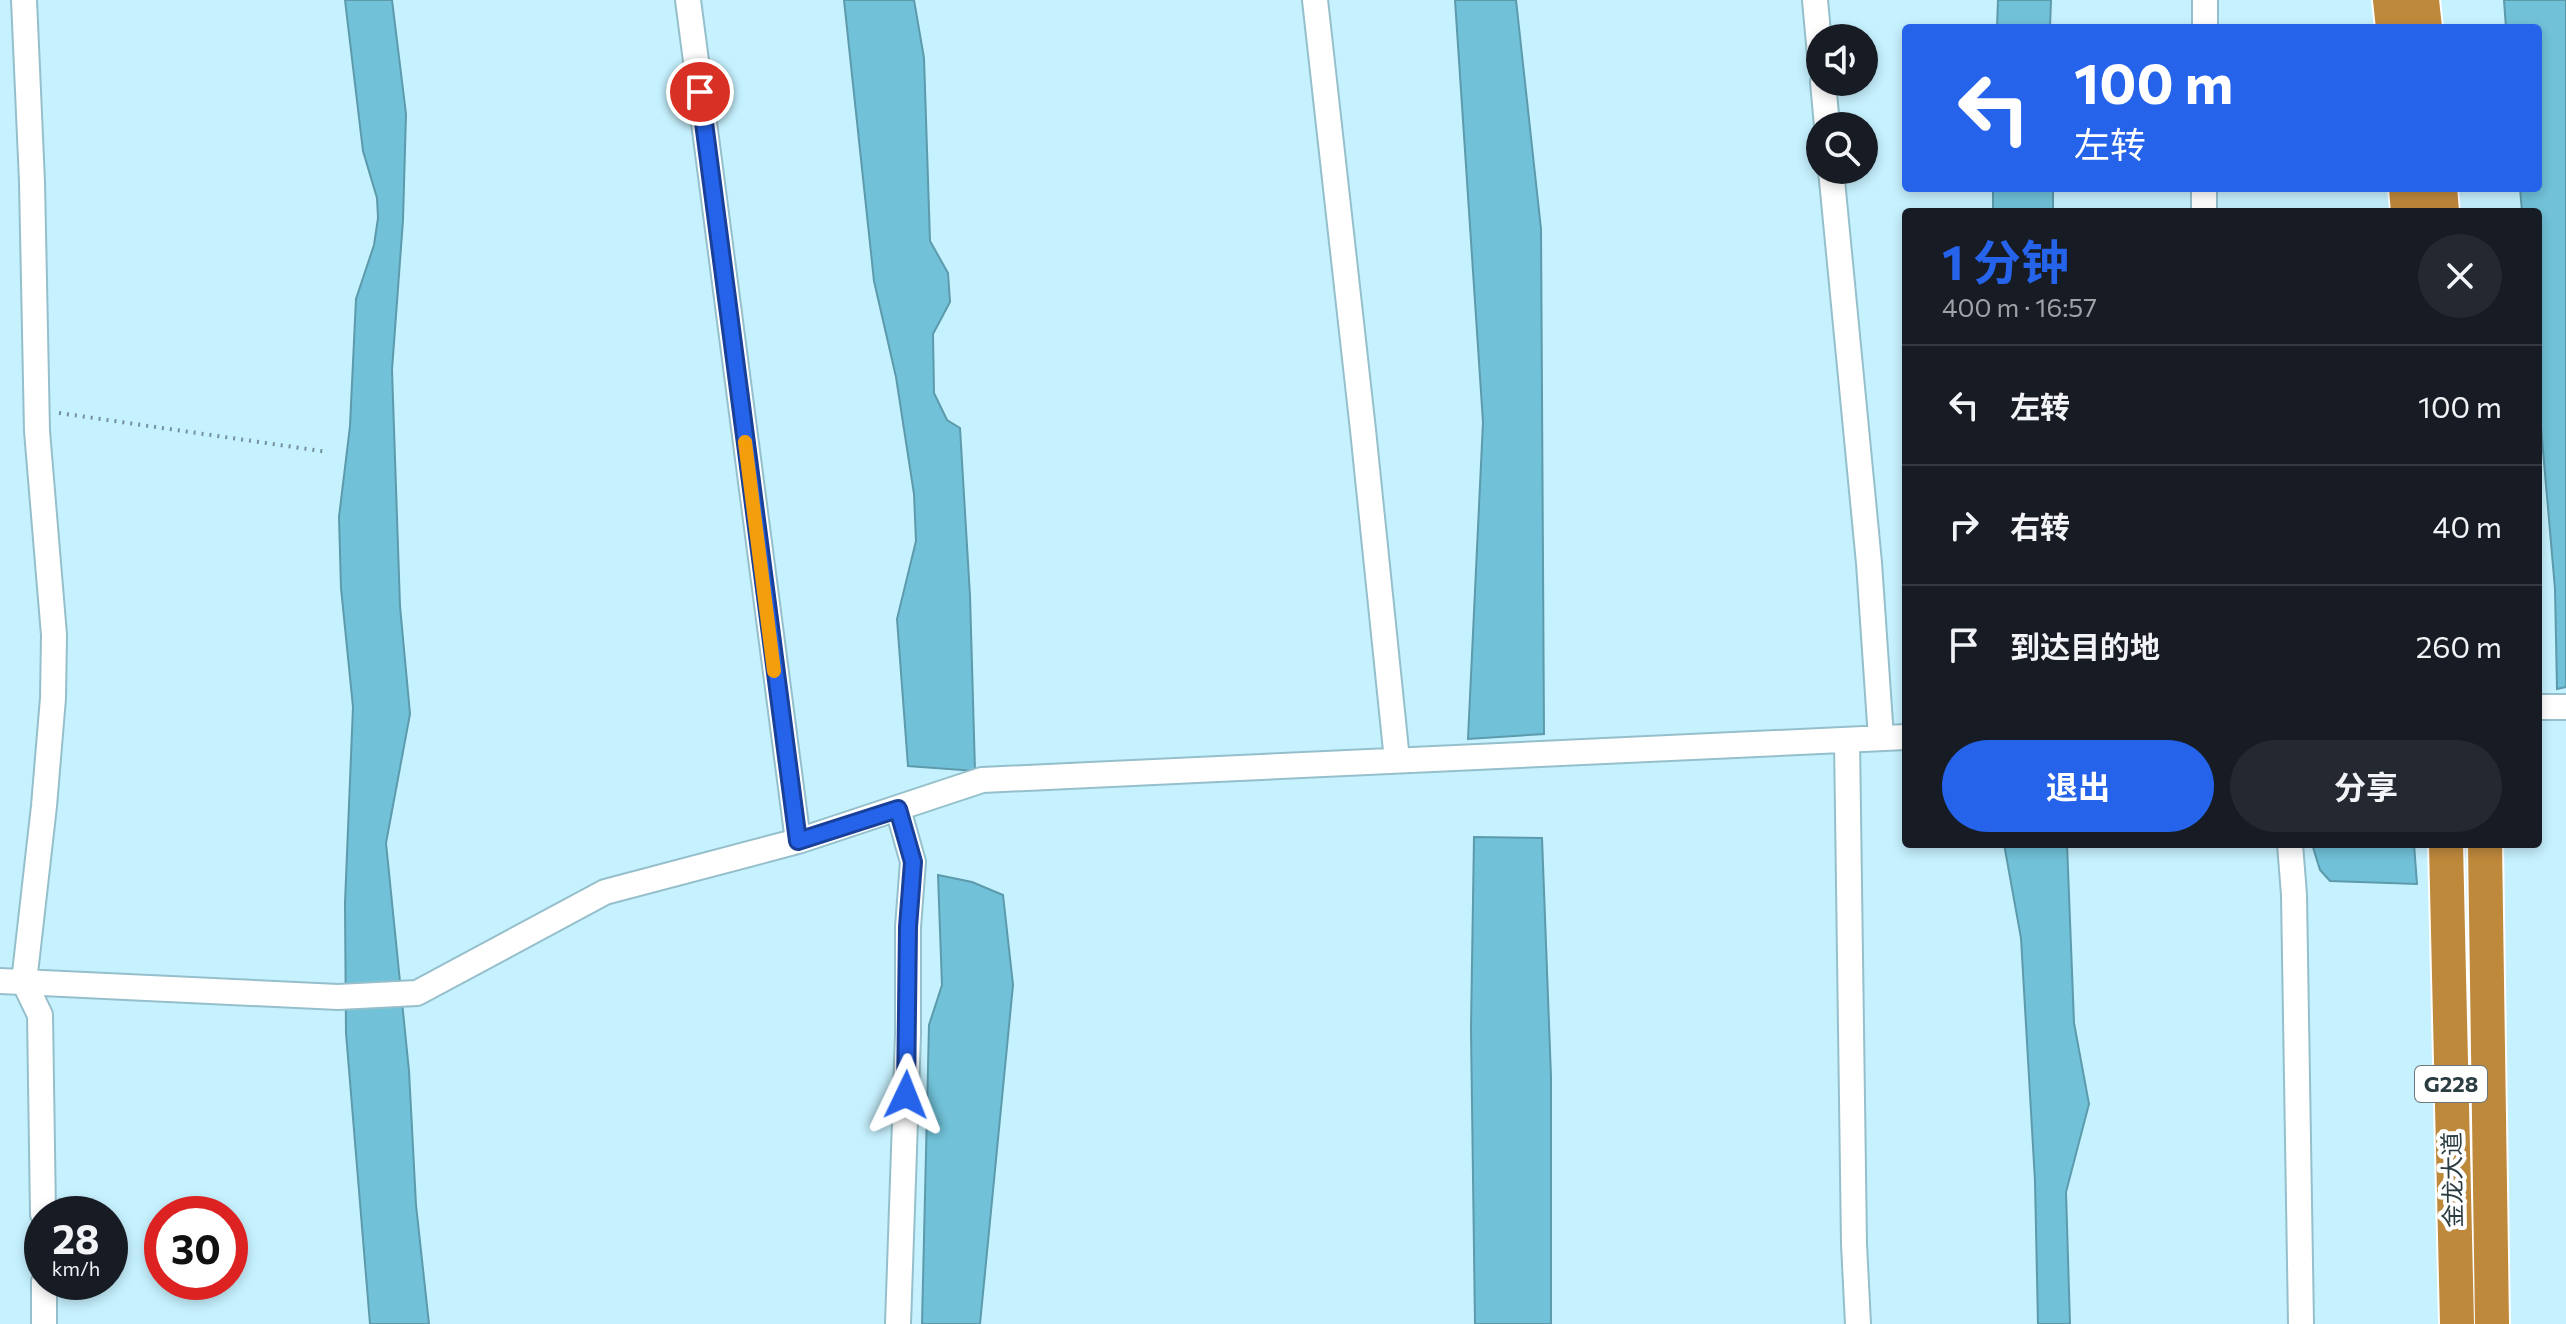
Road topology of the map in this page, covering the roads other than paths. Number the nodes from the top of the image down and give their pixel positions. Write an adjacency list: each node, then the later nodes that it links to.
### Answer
1 (24, 0): 24 (street)
2 (688, 0): 20 (street)
3 (1315, 0): 18 (street)
4 (1815, 0): 8 (street)
5 (2205, 0): 9 (street)
6 (2390, 0): 10 (highway)
7 (2422, 0): 11 (highway)
8 (1817, 24)
9 (2205, 24)
10 (2393, 24)
11 (2425, 24)
12 (1832, 184): 16 (street)
13 (2542, 707): 14 (street)
14 (2566, 707)
15 (1902, 737): 16 (street)
16 (1881, 738): 17 (street)
17 (1847, 740): 18 (street); 29 (street)
18 (1397, 760): 19 (street)
19 (898, 809): 20 (street); 28 (street)
20 (798, 841): 24 (street)
21 (2290, 848): 30 (street)
22 (2446, 848): 31 (highway, 金龙大道 / G228)
23 (2485, 848): 32 (highway, 金龙大道 / G228)
24 (12, 982): 25 (street)
25 (43, 1196)
26 (44, 1300): 27 (street)
27 (44, 1324)
28 (898, 1324)
29 (1858, 1324)
30 (2301, 1324)
31 (2457, 1324)
32 (2492, 1324)

